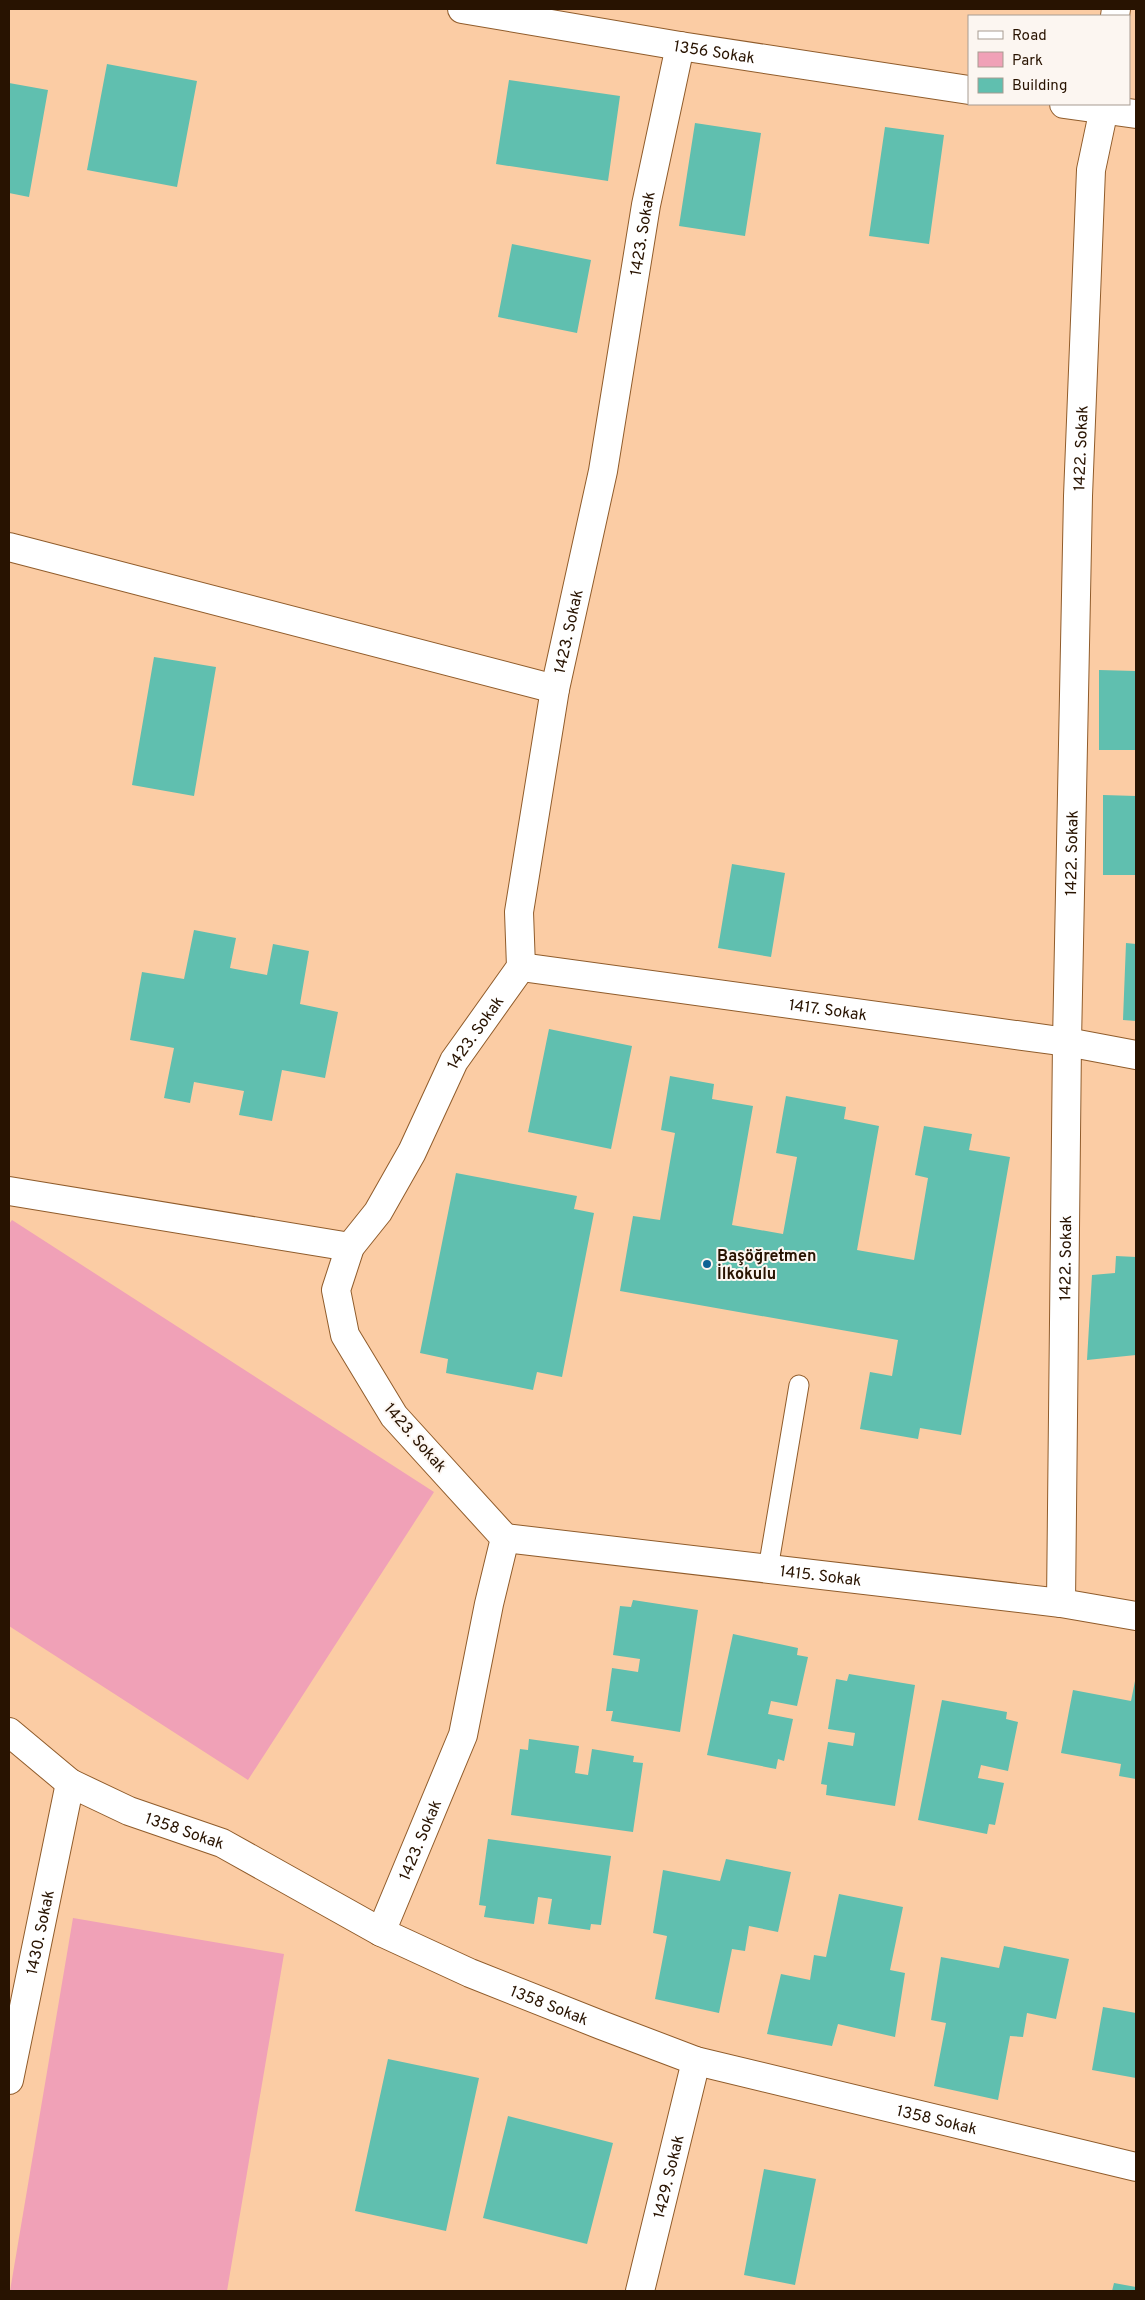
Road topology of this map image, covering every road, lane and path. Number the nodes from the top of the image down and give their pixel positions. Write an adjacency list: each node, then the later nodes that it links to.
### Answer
1 (462, 9): 2 (street, 1356 Sokak)
2 (680, 46): 3 (street, 1356 Sokak); 8 (street, 1423. Sokak)
3 (968, 90)
4 (1077, 105): 5 (street)
5 (1104, 107): 6 (street); 10 (street, 1422. Sokak)
6 (1136, 114)
7 (9, 547): 8 (street)
8 (555, 689): 9 (street, 1423. Sokak)
9 (520, 967): 10 (street, 1417. Sokak); 13 (street, 1423. Sokak)
10 (1067, 1042): 11 (street, 1417. Sokak); 17 (street, 1422. Sokak)
11 (1136, 1055)
12 (9, 1191): 13 (street)
13 (350, 1247): 15 (street, 1423. Sokak)
14 (799, 1385): 16 (lane)
15 (505, 1538): 16 (street, 1415. Sokak); 21 (street, 1423. Sokak)
16 (768, 1569): 17 (street, 1415. Sokak)
17 (1061, 1603): 18 (street, 1415. Sokak)
18 (1136, 1616)
19 (9, 1732): 20 (street, 1358 Sokak)
20 (70, 1783): 21 (street, 1358 Sokak); 23 (street, 1430. Sokak)
21 (381, 1932): 22 (street, 1358 Sokak)
22 (696, 2061): 24 (street, 1358 Sokak); 25 (street, 1429. Sokak)
23 (9, 2080)
24 (1136, 2167)
25 (640, 2291)

